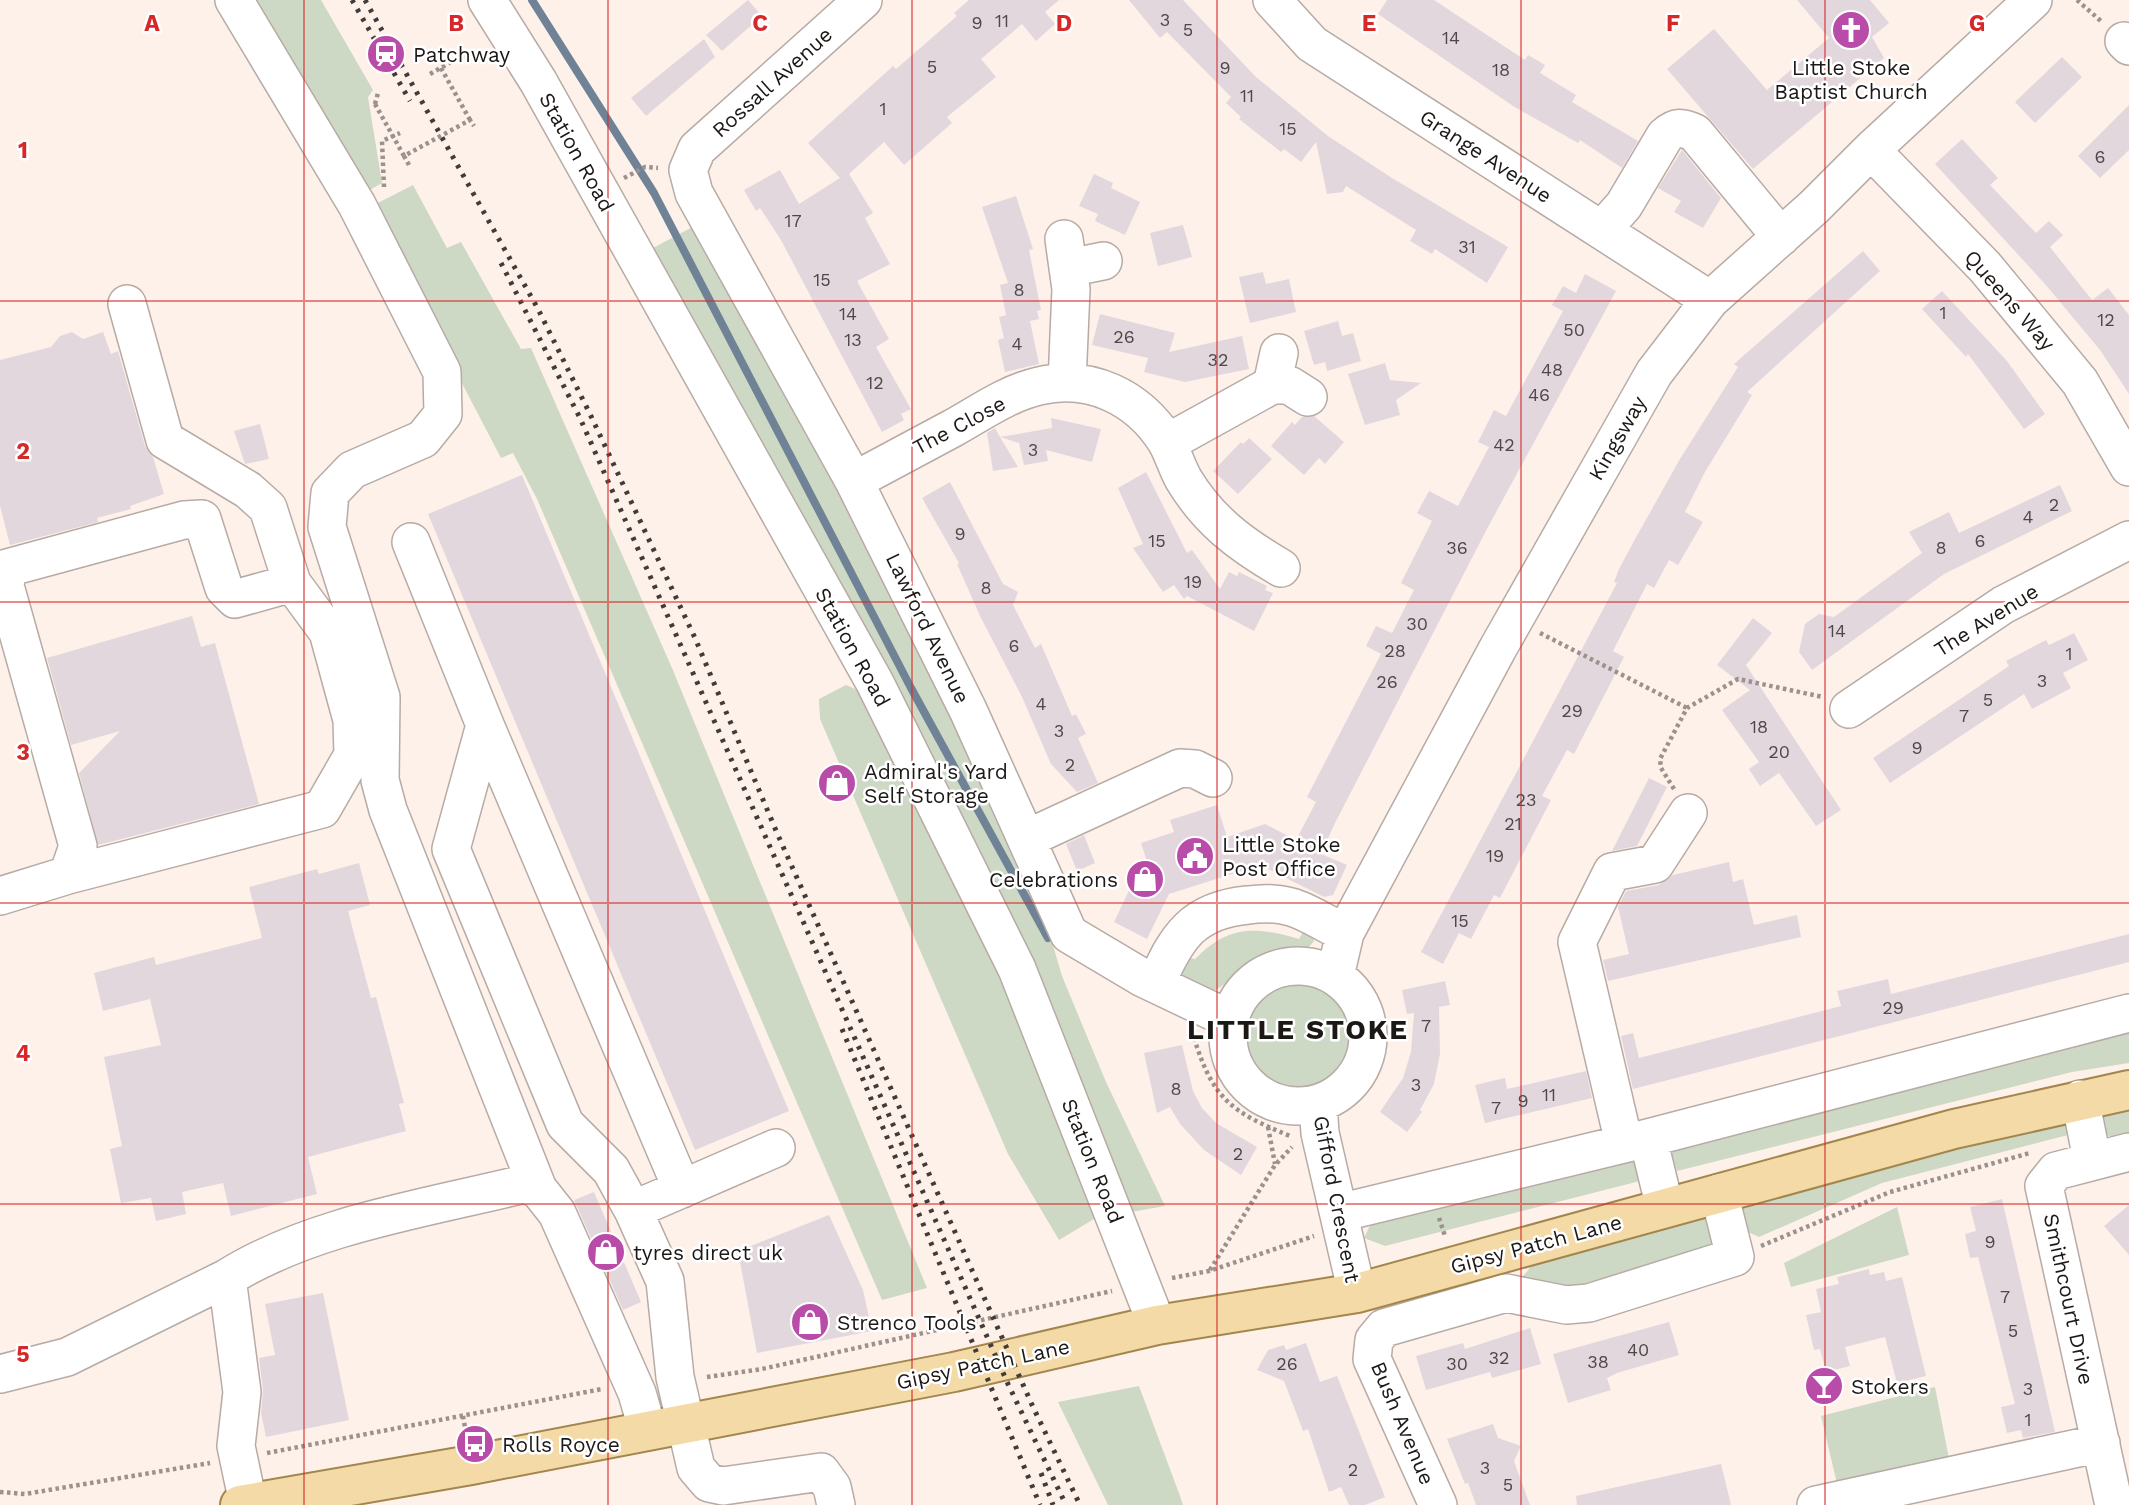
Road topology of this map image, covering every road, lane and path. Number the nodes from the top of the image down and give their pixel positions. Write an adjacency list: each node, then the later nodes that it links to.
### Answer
1 (234, 0): 60 (street)
2 (487, 0): 69 (street, Station Road)
3 (863, 0): 17 (street, Rossall Avenue)
4 (1272, 0): 20 (street, Grange Avenue)
5 (2033, 0): 13 (street, Kingsway)
6 (467, 53): 7 (path)
7 (441, 69): 8 (path); 10 (path)
8 (430, 74)
9 (378, 93): 14 (path, bridge)
10 (470, 120): 11 (path, bridge); 14 (path, bridge)
11 (474, 126)
12 (400, 133): 19 (path)
13 (1871, 149): 21 (street, Kingsway); 28 (street, Queens Way)
14 (404, 156): 15 (path, bridge)
15 (409, 165)
16 (645, 167): 18 (path)
17 (688, 170): 29 (street, Lawford Avenue)
18 (632, 174)
19 (384, 187)
20 (1602, 230): 21 (street); 23 (street, Grange Avenue)
21 (1781, 237): 23 (street, Kingsway)
22 (1079, 256): 25 (street)
23 (1710, 300): 34 (street, Kingsway)
24 (127, 304): 33 (street)
25 (1067, 382): 27 (street, The Close); 29 (street, The Close)
26 (1308, 397): 27 (street)
27 (1167, 443): 32 (street, The Close)
28 (2129, 467)
29 (855, 481): 41 (street, Lawford Avenue)
30 (2129, 540): 37 (street, The Avenue)
31 (411, 542): 38 (street)
32 (1281, 568)
33 (292, 583): 35 (street); 42 (street)
34 (1514, 620): 36 (path); 44 (street, Kingsway)
35 (15, 671): 42 (street)
36 (1687, 708): 37 (path); 40 (path)
37 (1849, 709)
38 (485, 725): 61 (street); 64 (street)
39 (1213, 778): 41 (street)
40 (1688, 813): 54 (street)
41 (1026, 839): 46 (street, Lawford Avenue)
42 (68, 875): 43 (street)
43 (0, 896)
44 (1345, 933): 45 (street, Kingsway); 46 (street)
45 (1335, 976): 48 (street); 52 (street)
46 (1156, 984): 48 (street, Lawford Avenue)
47 (2129, 1013): 54 (street)
48 (1229, 1019): 52 (street)
49 (1190, 1031): 53 (path)
50 (2129, 1090): 51 (main road, Gipsy Patch Lane)
51 (2081, 1099): 58 (street); 62 (main road, Gipsy Patch Lane)
52 (1318, 1104): 65 (street, Gifford Crescent)
53 (1268, 1127): 59 (path); 59 (path)
54 (1636, 1141): 63 (street); 65 (street)
55 (776, 1148): 61 (street)
56 (2034, 1152): 66 (path)
57 (2129, 1152): 58 (street, Smithcourt Drive)
58 (2092, 1159): 78 (street, Smithcourt Drive)
59 (1275, 1165): 67 (path)
60 (538, 1189): 68 (street); 75 (street)
61 (682, 1189): 64 (street)
62 (1719, 1193): 63 (main road, Gipsy Patch Lane); 66 (street)
63 (1665, 1208): 70 (main road, Gipsy Patch Lane)
64 (632, 1210): 74 (street)
65 (1339, 1213): 70 (street, Gifford Crescent)
66 (1735, 1257): 72 (street, Gipsy Patch Lane)
67 (1209, 1271)
68 (227, 1278): 73 (street); 79 (street)
69 (1142, 1284): 71 (street, Station Road); 74 (path)
70 (1357, 1293): 71 (main road, Gipsy Patch Lane)
71 (1157, 1325): 76 (main road, Gipsy Patch Lane)
72 (1374, 1340): 84 (street, Bush Avenue)
73 (0, 1374)
74 (675, 1377): 76 (street)
75 (633, 1383): 77 (street); 79 (path)
76 (687, 1423): 77 (main road, Gipsy Patch Lane); 83 (street)
77 (648, 1431): 81 (main road, Gipsy Patch Lane)
78 (2101, 1443): 85 (street); 86 (street, Smithcourt Drive)
79 (239, 1458): 80 (path); 82 (street)
80 (0, 1492)
81 (358, 1494): 82 (main road, Gipsy Patch Lane)
82 (244, 1504)
83 (836, 1505)
84 (1438, 1505)
85 (1816, 1505)
86 (2114, 1505)

